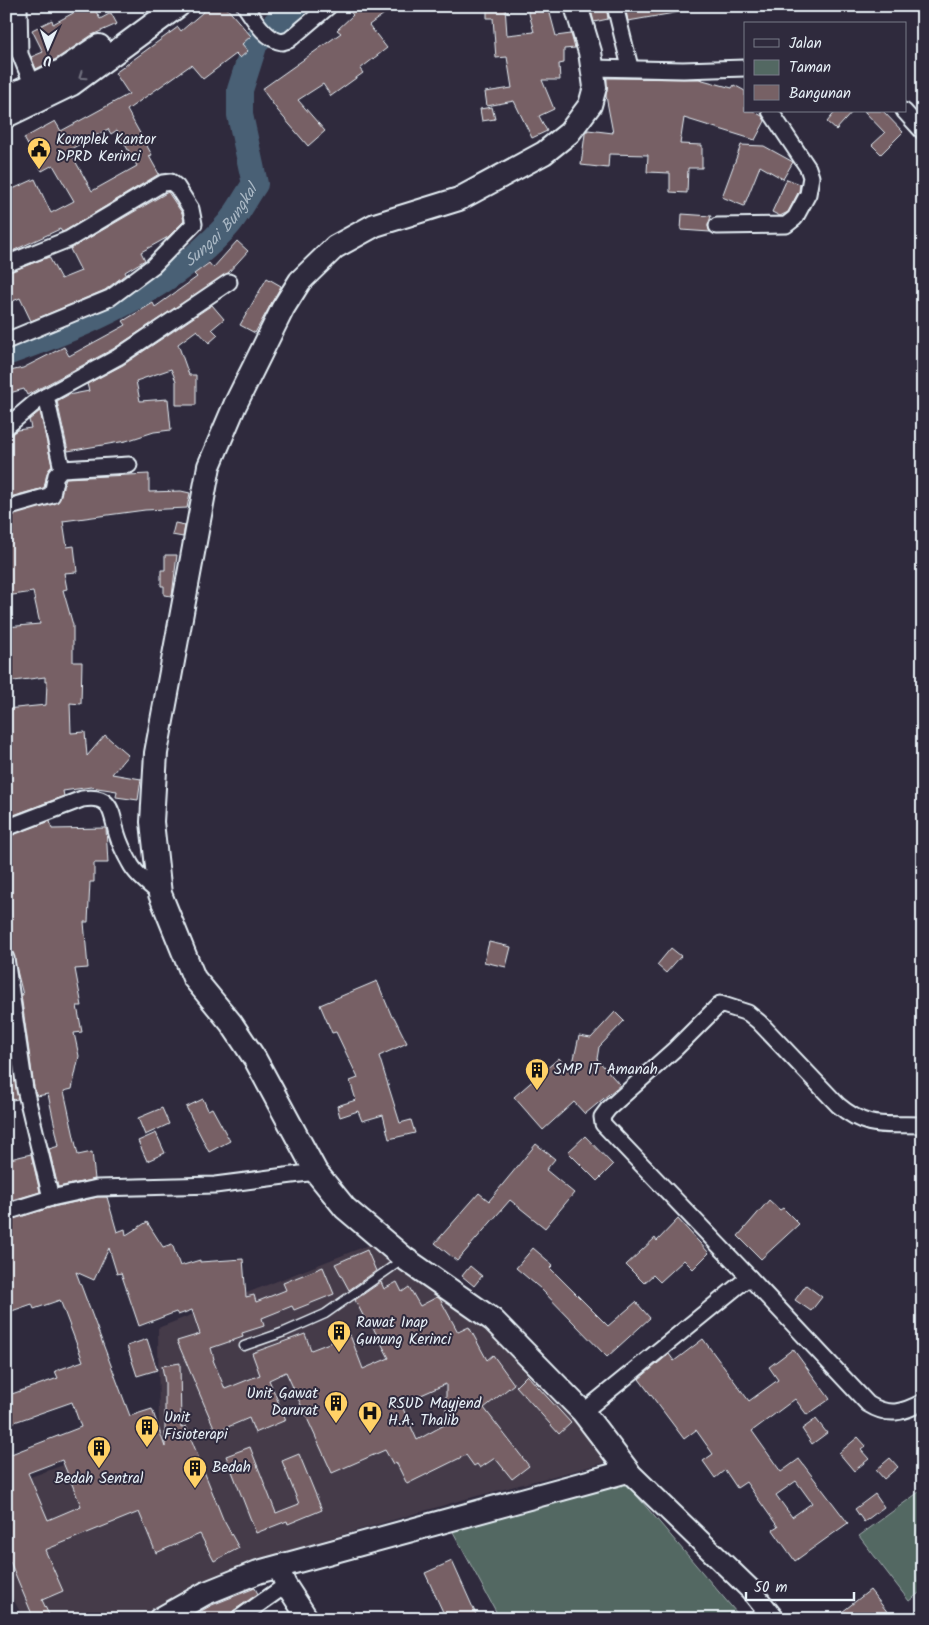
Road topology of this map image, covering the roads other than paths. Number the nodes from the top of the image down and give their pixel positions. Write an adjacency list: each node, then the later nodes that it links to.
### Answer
1 (19, 6): 11 (street)
2 (153, 6): 11 (main road)
3 (178, 6): 15 (main road, one-way to 15)
4 (245, 6): 5 (street)
5 (329, 6)
6 (576, 6): 9 (main road)
7 (616, 6): 8 (street)
8 (630, 67): 9 (street); 10 (street)
9 (593, 68): 27 (main road)
10 (744, 68)
11 (33, 86): 12 (main road)
12 (6, 98)
13 (771, 112): 17 (street)
14 (905, 112): 16 (street)
15 (6, 116)
16 (923, 132)
17 (717, 226)
18 (6, 264): 20 (street)
19 (229, 282): 21 (street)
20 (6, 340)
21 (46, 396): 22 (street); 24 (street)
22 (6, 428)
23 (128, 465): 24 (street)
24 (62, 469): 25 (street)
25 (6, 508)
26 (6, 828): 27 (street)
27 (160, 894): 30 (main road)
28 (6, 958): 31 (street)
29 (923, 1125): 34 (street)
30 (316, 1172): 31 (street); 33 (main road)
31 (50, 1198): 32 (street)
32 (6, 1212)
33 (404, 1258): 35 (lane); 37 (main road)
34 (749, 1277): 36 (street); 37 (street)
35 (244, 1346)
36 (923, 1402)
37 (582, 1412): 38 (main road)
38 (628, 1471): 39 (main road); 43 (street)
39 (282, 1576): 40 (main road); 41 (street); 42 (street)
40 (160, 1619)
41 (238, 1619)
42 (308, 1619)
43 (774, 1619)

